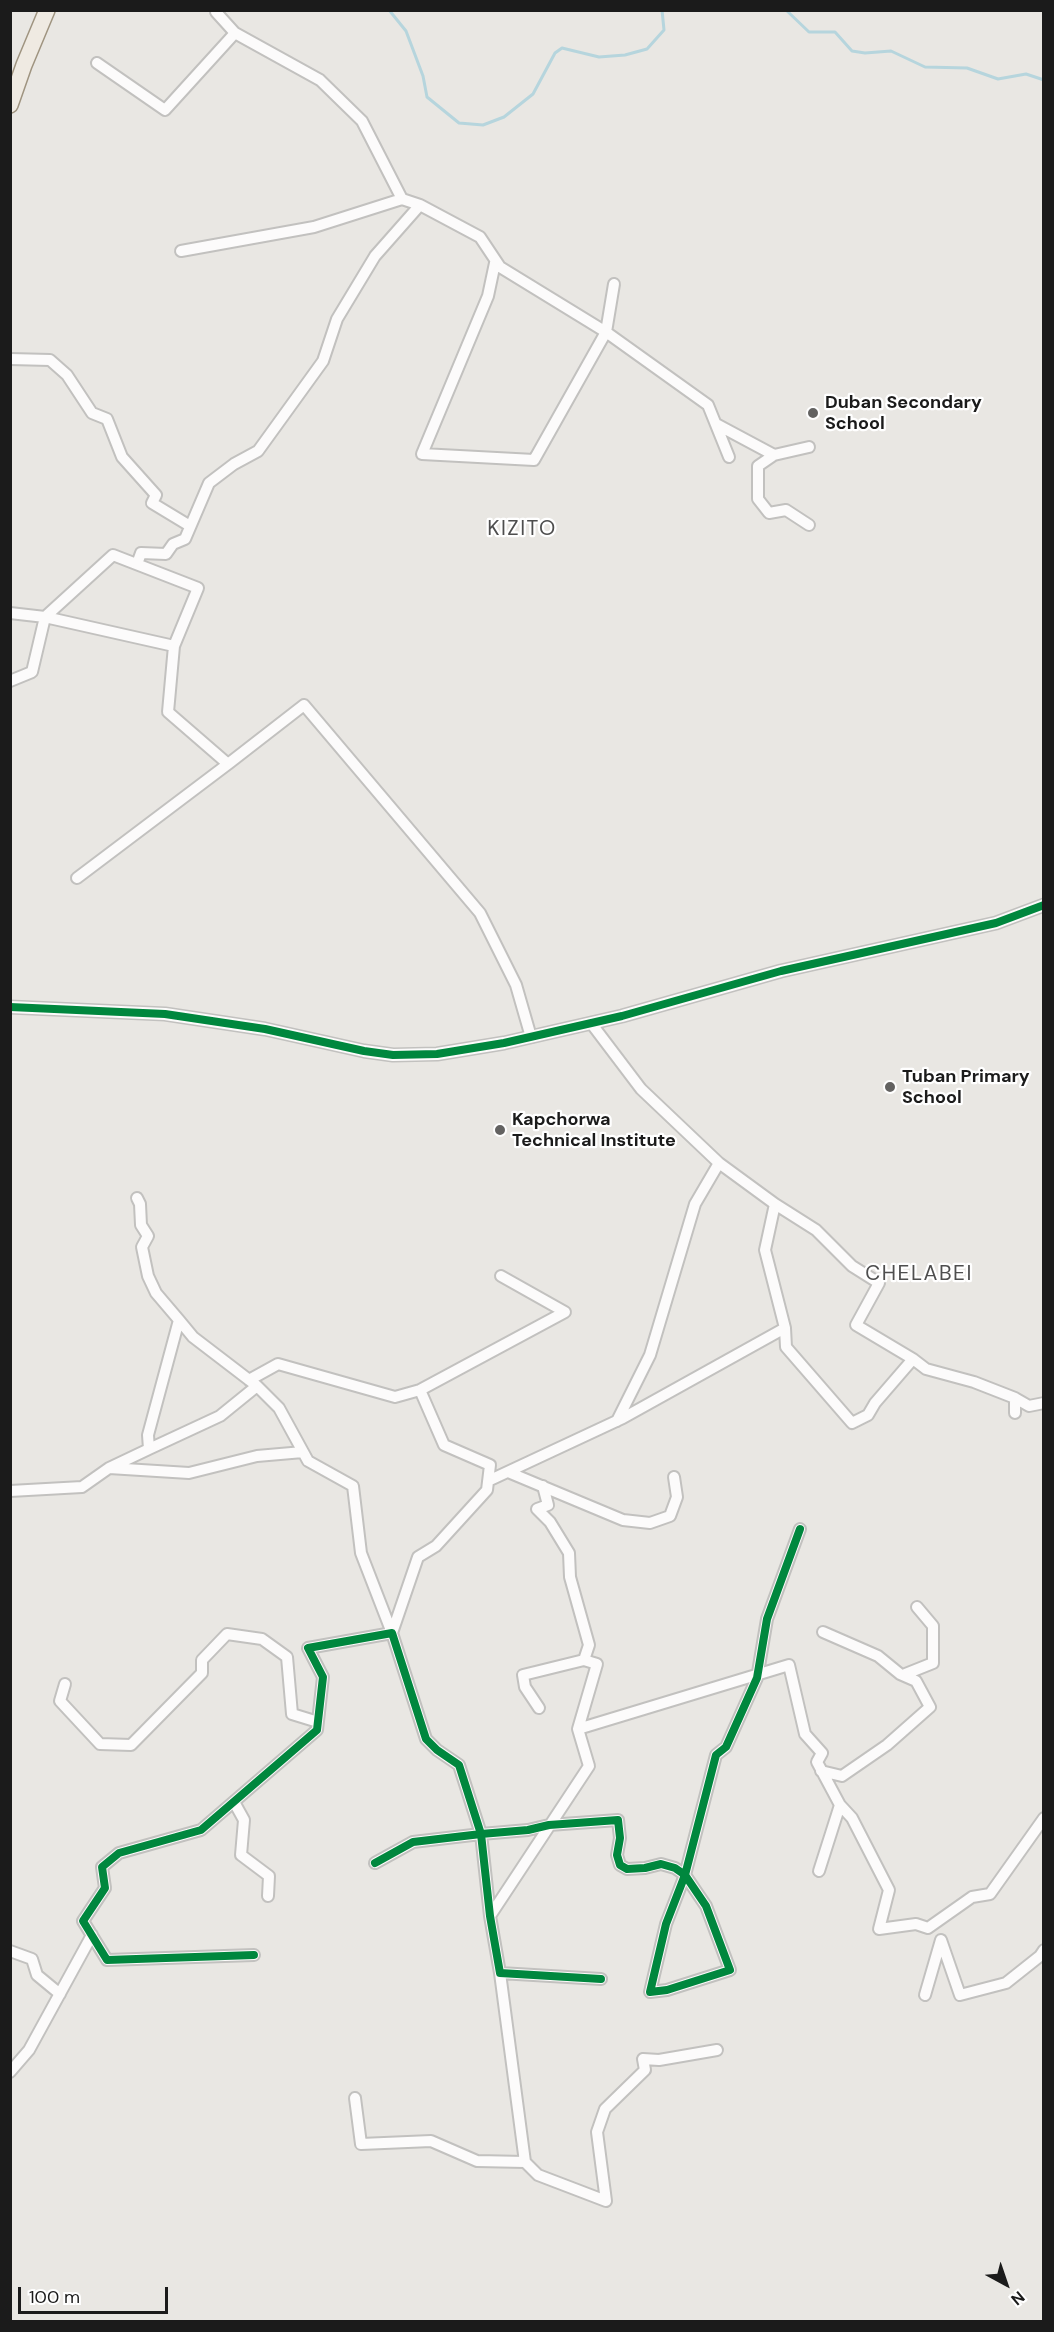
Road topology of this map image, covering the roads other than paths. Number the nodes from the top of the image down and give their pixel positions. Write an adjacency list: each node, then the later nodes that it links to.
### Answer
1 (46, 10): 5 (main road)
2 (216, 12): 3 (street)
3 (235, 33): 4 (street); 6 (street)
4 (97, 63)
5 (10, 105)
6 (402, 199): 7 (street); 8 (street)
7 (420, 205): 9 (street); 18 (street)
8 (181, 251)
9 (495, 263): 11 (street); 11 (street)
10 (614, 284): 11 (street)
11 (606, 332): 13 (street)
12 (10, 359): 18 (street)
13 (716, 424): 15 (street); 16 (street)
14 (809, 447): 15 (street)
15 (774, 455): 17 (street)
16 (729, 457)
17 (809, 525)
18 (190, 526): 19 (street)
19 (137, 564): 21 (street); 22 (street)
20 (10, 613): 21 (street)
21 (45, 617): 22 (street); 23 (street)
22 (174, 646): 24 (street)
23 (10, 681)
24 (228, 764): 25 (street); 29 (street)
25 (77, 878)
26 (1044, 905): 28 (street)
27 (10, 1007): 29 (street)
28 (591, 1023): 29 (street); 30 (street)
29 (531, 1037)
30 (719, 1163): 32 (street); 42 (street)
31 (137, 1198): 34 (street)
32 (775, 1204): 35 (street); 36 (street)
33 (501, 1275): 38 (street)
34 (178, 1320): 37 (street); 43 (street)
35 (785, 1328): 36 (street); 42 (street)
36 (913, 1359): 39 (street)
37 (253, 1383): 38 (street); 43 (street); 44 (street)
38 (420, 1390): 48 (street)
39 (1015, 1398): 40 (street); 41 (street)
40 (1044, 1403)
41 (1015, 1413)
42 (617, 1421): 46 (street)
43 (149, 1449): 45 (street)
44 (303, 1452): 45 (street); 54 (street)
45 (109, 1468): 50 (street)
46 (508, 1472): 48 (street); 49 (street)
47 (674, 1477): 49 (street)
48 (488, 1481): 54 (street)
49 (543, 1486): 55 (street)
50 (10, 1491)
51 (800, 1529): 56 (street)
52 (917, 1607): 57 (street)
53 (823, 1632): 57 (street)
54 (392, 1633): 60 (street); 67 (street)
55 (584, 1660): 59 (street); 61 (street)
56 (757, 1675): 61 (street); 62 (street); 70 (street)
57 (903, 1675): 62 (street)
58 (65, 1684): 60 (street)
59 (539, 1708)
60 (318, 1722): 63 (street)
61 (578, 1729): 66 (street)
62 (822, 1771): 64 (street)
63 (234, 1802): 71 (street); 73 (street)
64 (840, 1805): 65 (street); 69 (street)
65 (1044, 1818)
66 (549, 1825): 67 (street); 70 (street); 72 (street)
67 (482, 1834): 68 (street); 72 (street)
68 (375, 1863)
69 (819, 1871)
70 (685, 1875): 70 (street)
71 (268, 1896)
72 (489, 1916): 77 (street)
73 (92, 1935): 76 (street); 79 (street)
74 (1044, 1950): 80 (street)
75 (10, 1951): 79 (street)
76 (255, 1955)
77 (500, 1973): 78 (street); 84 (street)
78 (601, 1979)
79 (60, 1994): 82 (street)
80 (925, 1995)
81 (717, 2050): 84 (street)
82 (10, 2072)
83 (355, 2098): 84 (street)
84 (525, 2162)

